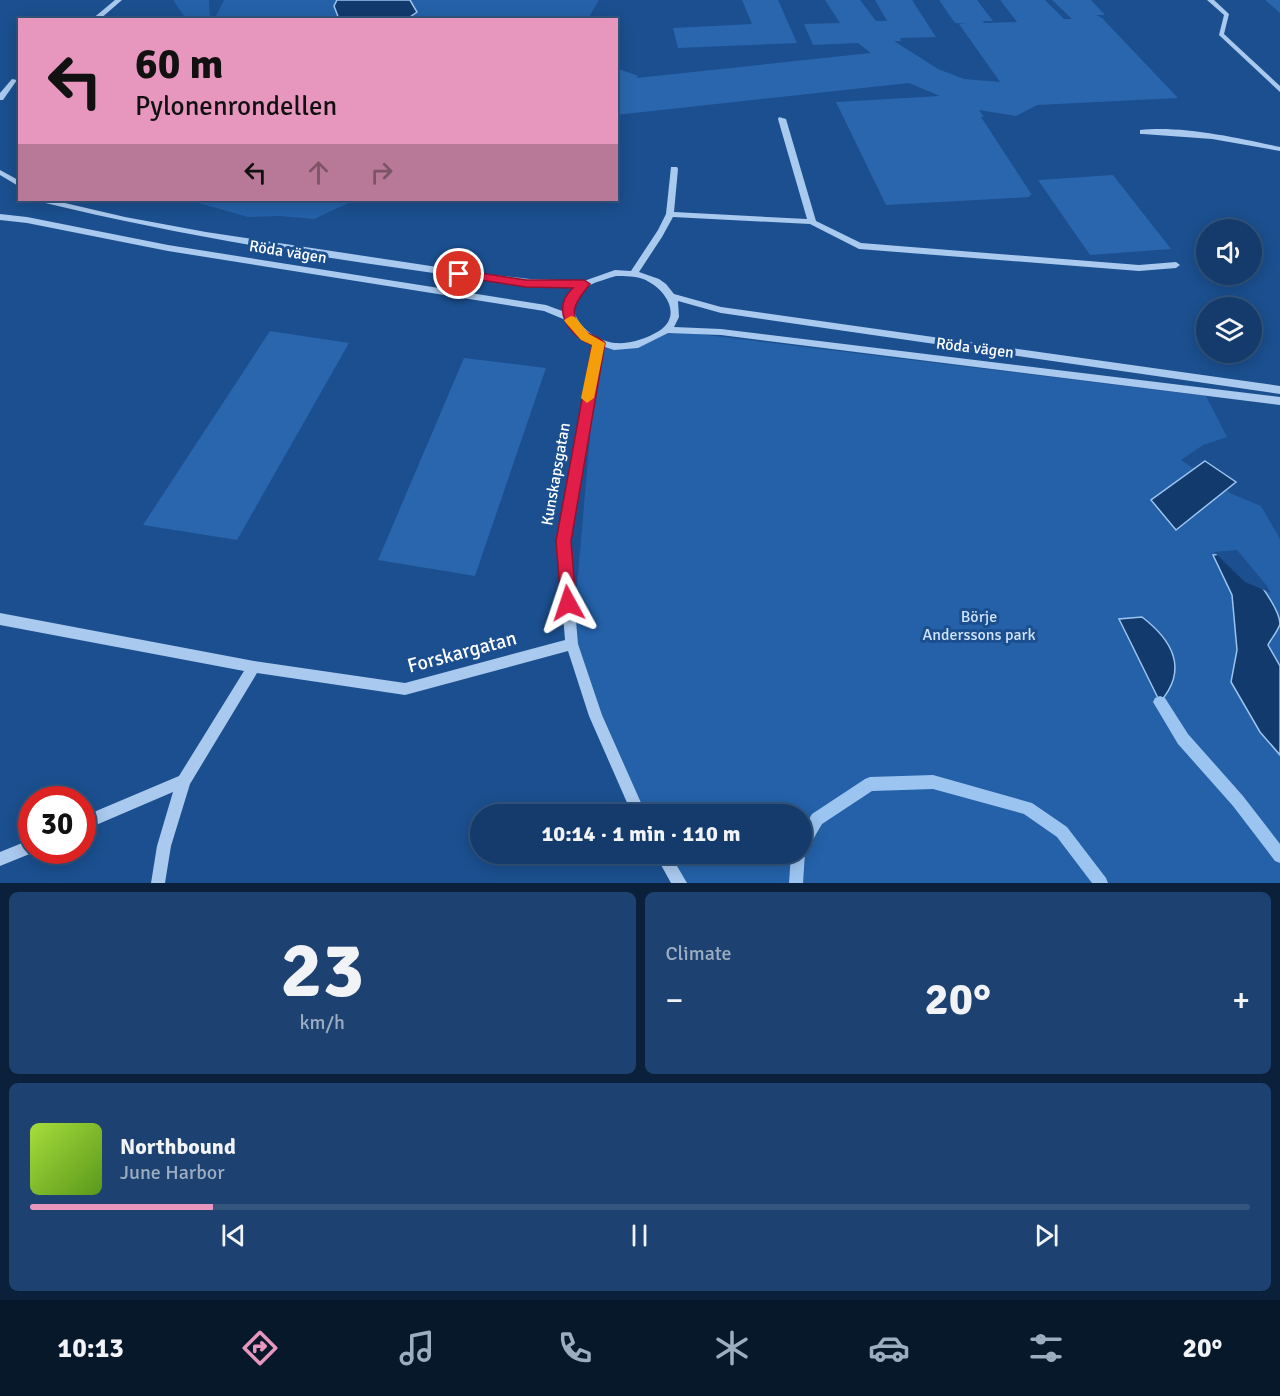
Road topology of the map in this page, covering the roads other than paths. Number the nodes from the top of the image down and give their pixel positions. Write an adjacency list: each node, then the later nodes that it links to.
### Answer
1 (119, 0): 3 (street)
2 (1210, 0): 6 (street)
3 (96, 18)
4 (16, 78): 5 (street); 7 (street)
5 (0, 87)
6 (1280, 90)
7 (0, 98)
8 (782, 119): 17 (street)
9 (1143, 132): 10 (street)
10 (1280, 149)
11 (674, 170): 15 (street)
12 (0, 172): 13 (street)
13 (18, 184)
14 (48, 201): 20 (street, Röda vägen)
15 (670, 214): 17 (street); 19 (street)
16 (0, 217): 22 (street, Röda vägen)
17 (812, 222): 18 (street)
18 (1176, 265)
19 (633, 274): 20 (street); 21 (street)
20 (584, 284): 22 (street)
21 (673, 297): 23 (street); 25 (street, Röda vägen)
22 (570, 318): 24 (street)
23 (666, 330): 24 (street); 26 (street, Röda vägen)
24 (598, 343): 28 (street, Kunskapsgatan)
25 (1280, 390)
26 (1280, 401)
27 (0, 619): 29 (street, Forskargatan)
28 (572, 644): 29 (street, Forskargatan); 31 (street, Kunskapsgatan)
29 (254, 667): 30 (street)
30 (184, 781): 32 (street); 36 (street)
31 (635, 804)
32 (96, 818)
33 (18, 852): 34 (street)
34 (0, 859)
35 (668, 864): 37 (street)
36 (158, 883)
37 (680, 883)

